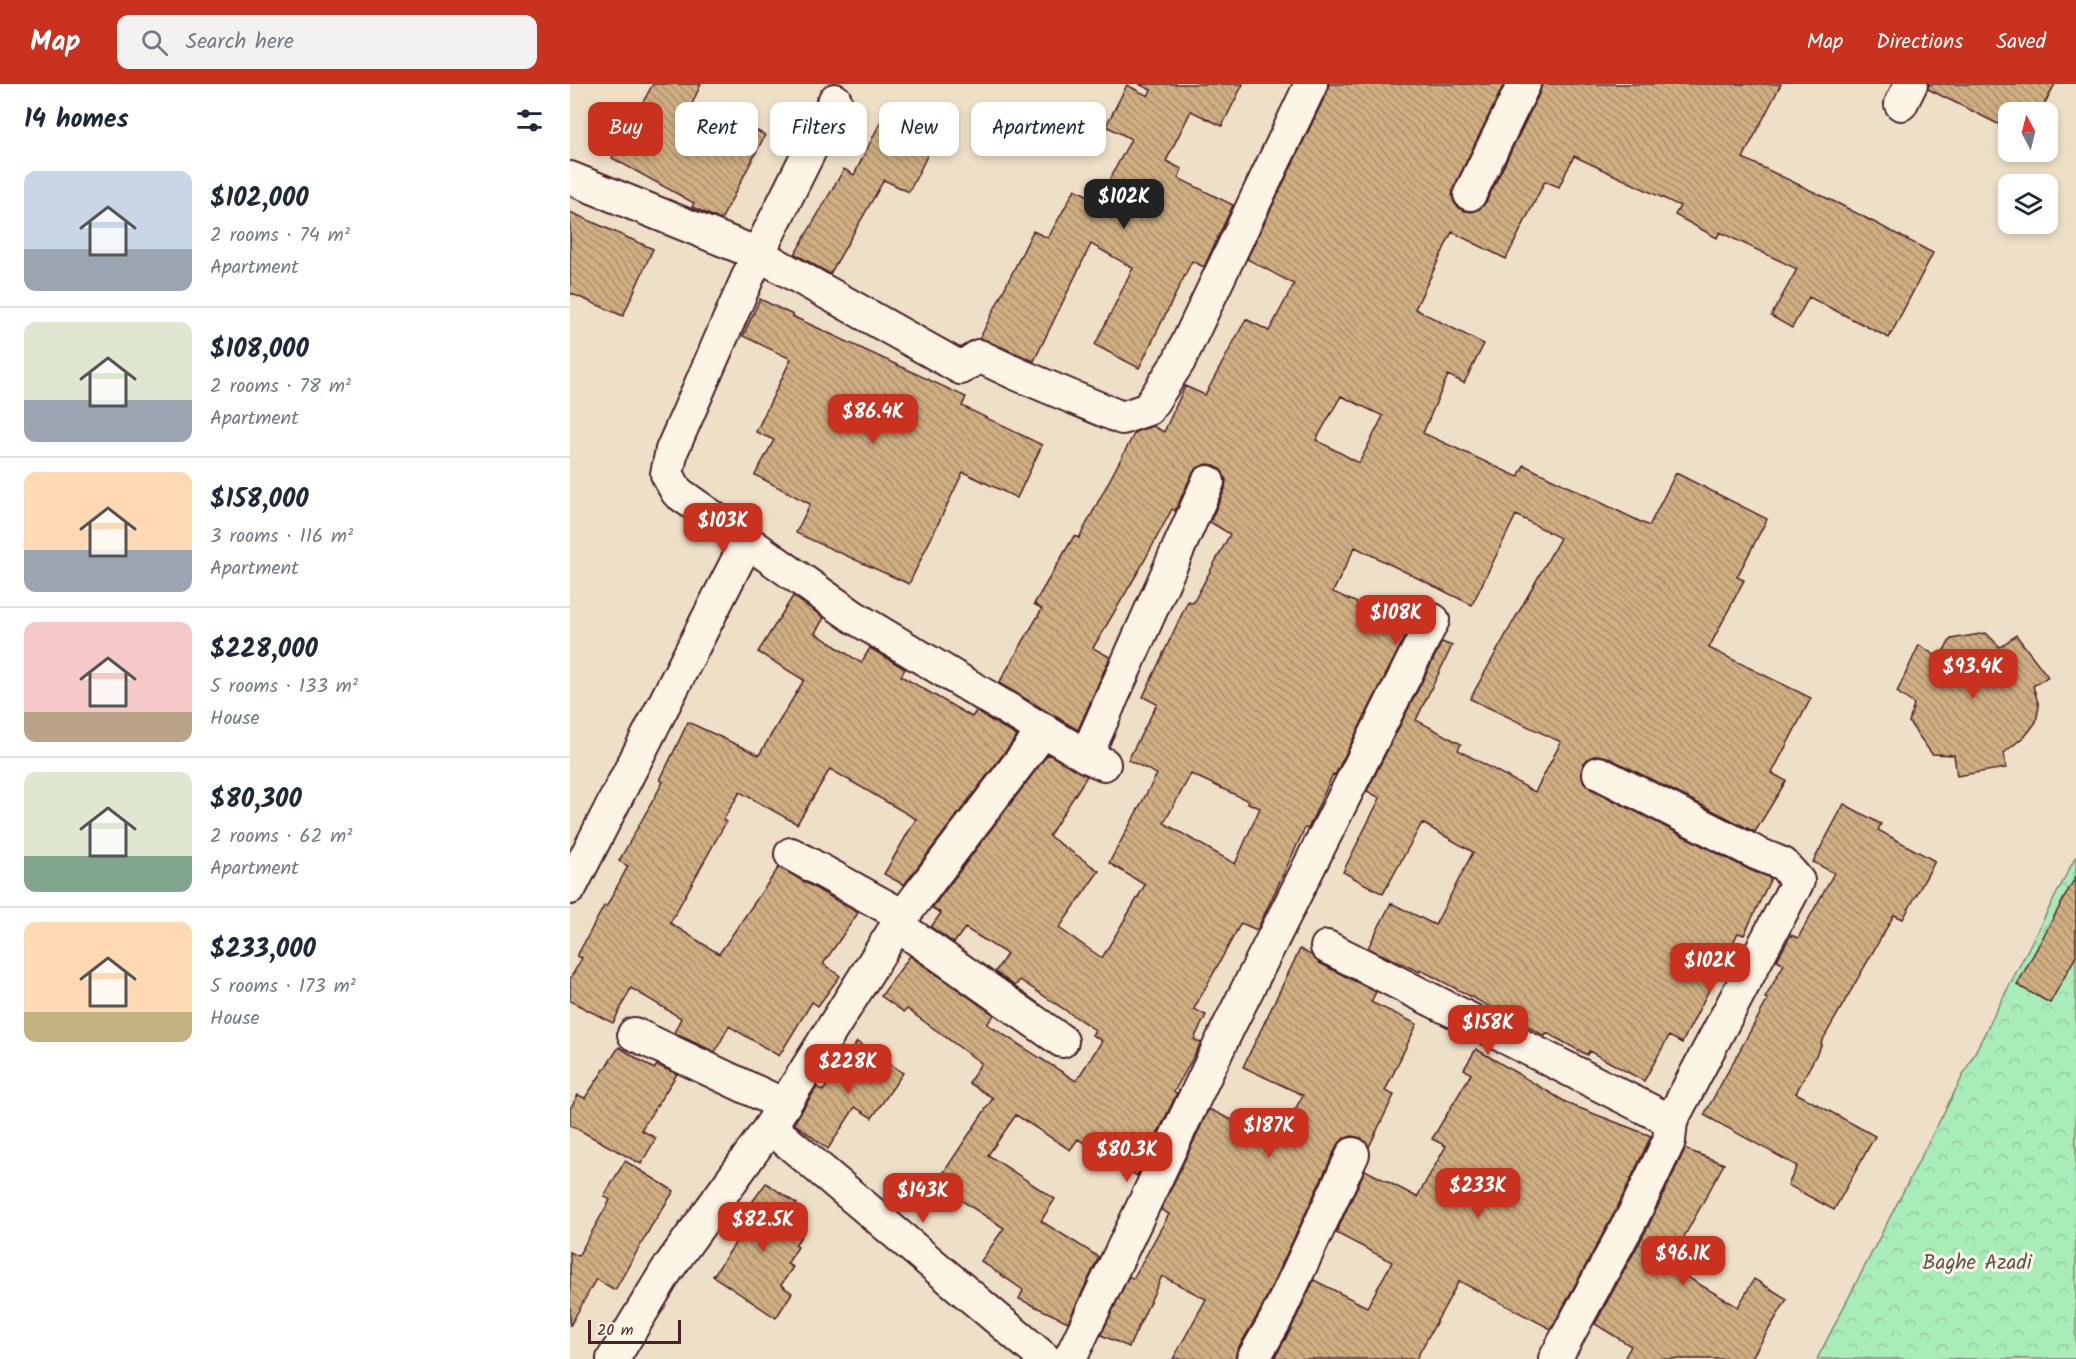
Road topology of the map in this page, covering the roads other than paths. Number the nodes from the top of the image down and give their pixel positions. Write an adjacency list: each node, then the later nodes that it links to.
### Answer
1 (1311, 84): 6 (street)
2 (1524, 84): 5 (street)
3 (835, 100): 6 (street)
4 (570, 178): 6 (street)
5 (1470, 194)
6 (758, 254): 8 (street)
7 (1208, 482): 10 (street)
8 (747, 542): 10 (street); 13 (street)
9 (1433, 620): 23 (street)
10 (1044, 730): 14 (street)
11 (1599, 772): 19 (street)
12 (791, 854): 14 (street)
13 (570, 888)
14 (900, 920): 17 (street); 18 (street)
15 (1327, 947): 19 (street)
16 (634, 1034): 18 (street)
17 (1062, 1041)
18 (777, 1116): 21 (street); 22 (street)
19 (1671, 1120): 25 (street)
20 (1353, 1154): 24 (street)
21 (613, 1359)
22 (1045, 1359)
23 (1070, 1359)
24 (1253, 1359)
25 (1555, 1359)

